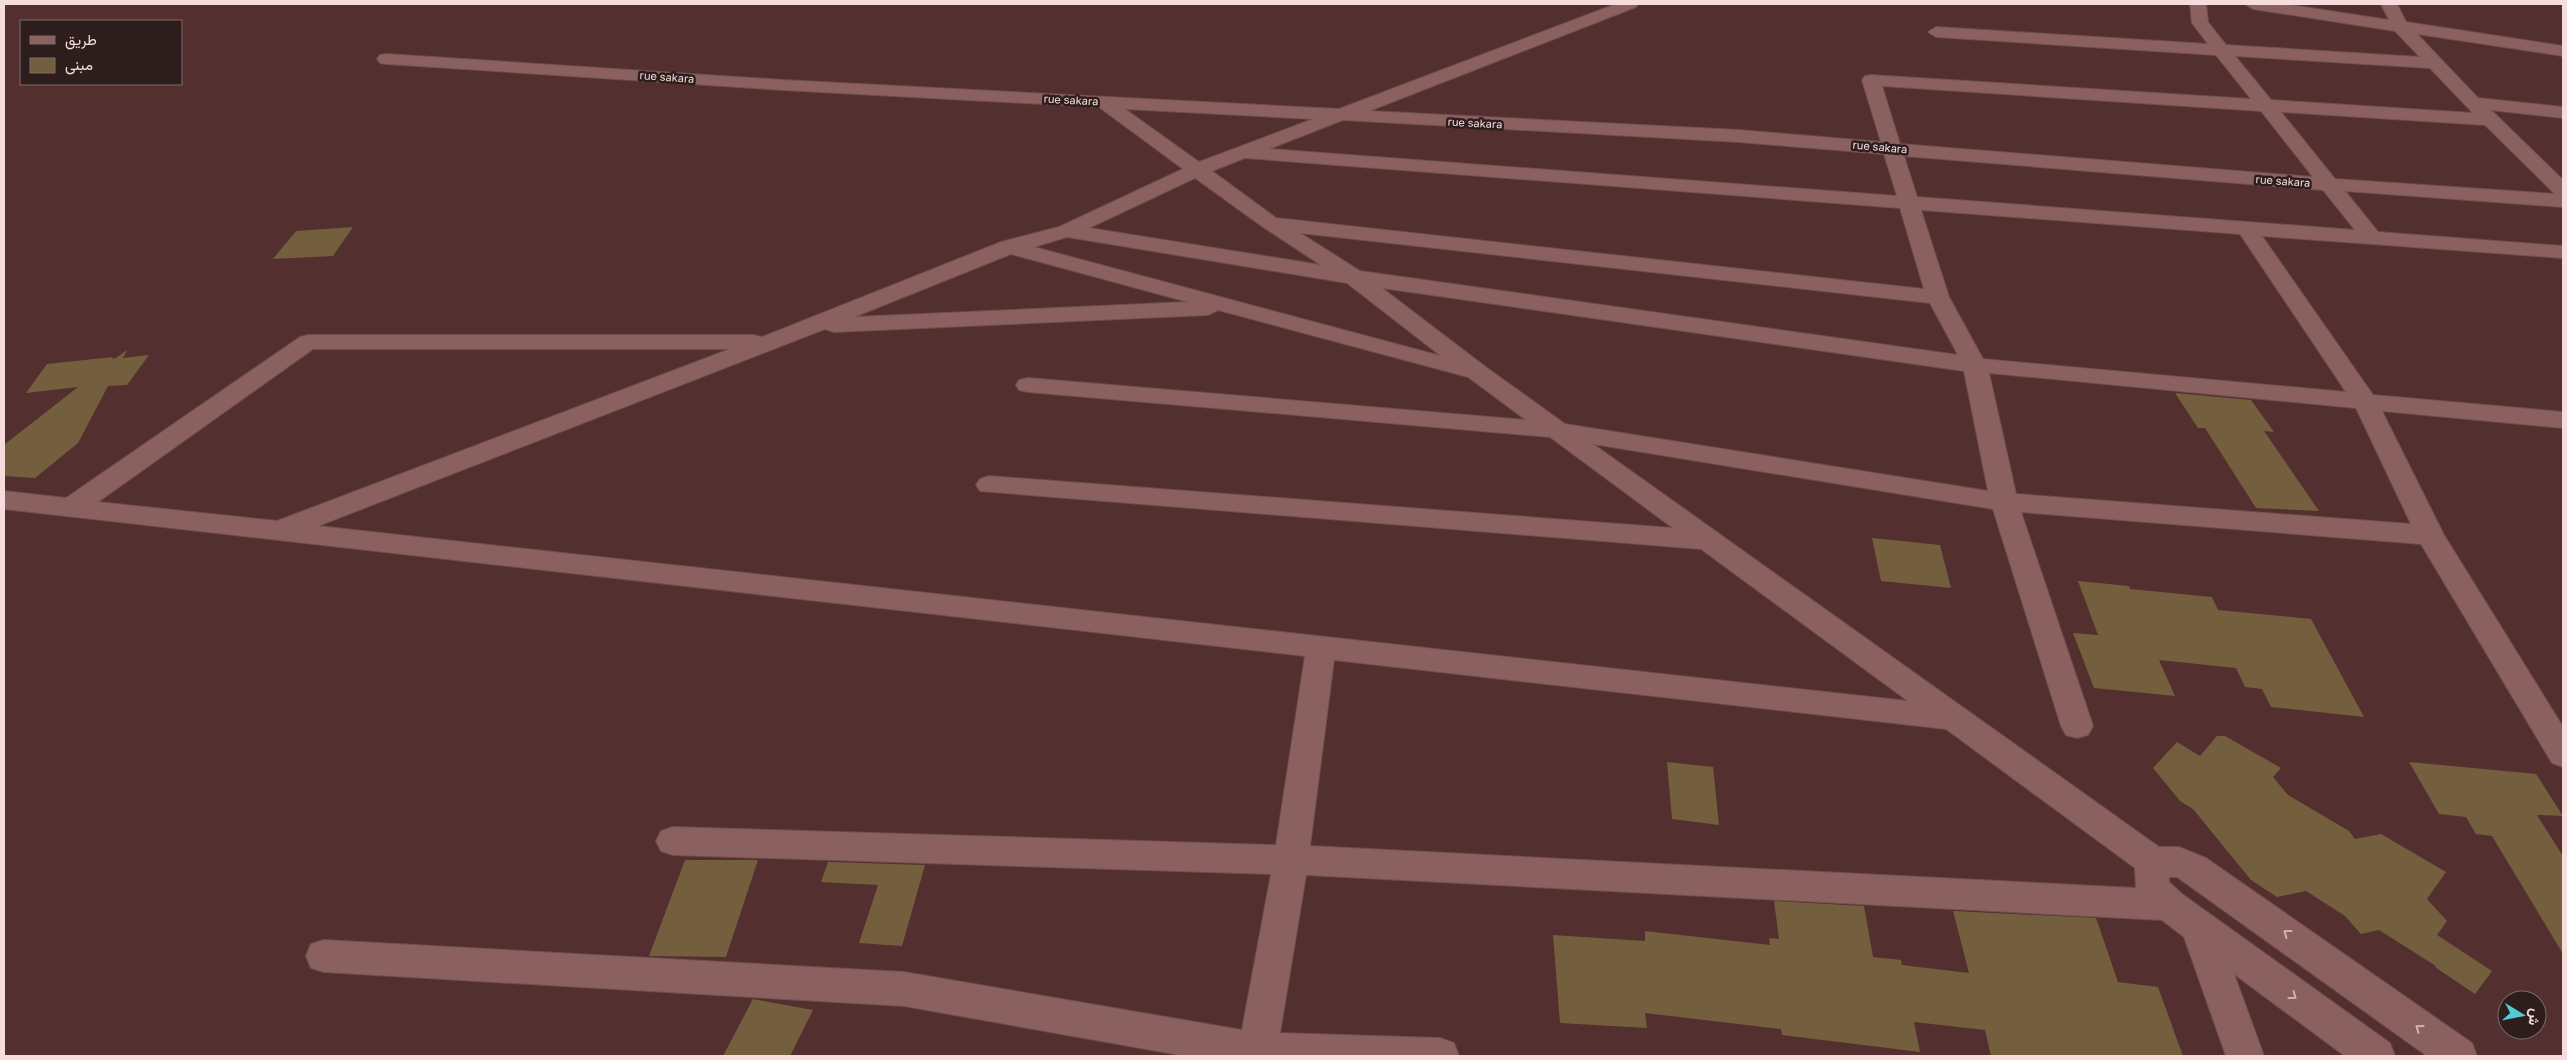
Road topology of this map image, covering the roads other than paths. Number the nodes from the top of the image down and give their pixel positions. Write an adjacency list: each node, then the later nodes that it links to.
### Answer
1 (1630, 4): 15 (street)
2 (2198, 4): 7 (street)
3 (2252, 4): 5 (street)
4 (2389, 4): 5 (street)
5 (2400, 26): 8 (street); 10 (street)
6 (1936, 32): 7 (street)
7 (2222, 50): 10 (street); 13 (street)
8 (2563, 51)
9 (386, 59): 11 (street, rue sakara)
10 (2435, 63): 12 (street)
11 (1099, 99): 15 (street, rue sakara); 19 (street)
12 (2473, 103): 14 (street); 16 (street)
13 (2266, 105): 16 (street); 17 (street); 20 (street)
14 (2563, 112)
15 (1334, 116): 17 (street, rue sakara); 18 (street)
16 (2490, 120): 21 (street)
17 (1892, 148): 20 (street, rue sakara); 23 (street)
18 (1240, 153): 19 (street); 23 (street)
19 (1197, 170): 24 (street); 26 (street)
20 (2329, 184): 22 (street, rue sakara); 27 (street)
21 (2563, 191)
22 (2563, 201)
23 (1910, 204): 25 (street); 31 (street)
24 (1270, 223): 30 (street); 31 (street)
25 (2246, 228): 27 (street); 38 (street)
26 (1066, 232): 28 (street); 30 (street)
27 (2372, 238): 29 (street)
28 (1009, 246): 32 (street); 33 (street)
29 (2563, 252)
30 (1354, 277): 35 (street); 36 (street)
31 (1938, 297): 35 (street)
32 (1234, 307): 33 (street); 36 (street)
33 (812, 326): 34 (street)
34 (770, 342): 44 (street); 45 (street)
35 (1975, 365): 38 (street); 43 (street)
36 (1478, 373): 40 (street)
37 (1028, 385): 40 (street)
38 (2364, 400): 39 (street); 46 (street)
39 (2563, 420)
40 (1556, 430): 43 (street); 47 (street)
41 (989, 485): 47 (street)
42 (4, 500): 44 (street)
43 (2004, 502): 46 (street); 50 (street)
44 (72, 507): 45 (street)
45 (280, 530): 48 (street)
46 (2430, 535): 51 (street)
47 (1708, 540): 49 (street)
48 (1321, 647): 49 (street); 53 (street)
49 (1955, 718): 54 (street)
50 (2077, 726)
51 (2563, 754)
52 (673, 841): 53 (street)
53 (1291, 860): 55 (street); 58 (street)
54 (2153, 862): 55 (street); 62 (street, one-way to 54)
55 (2169, 905): 56 (street)
56 (2199, 927): 60 (street); 61 (street, one-way to 61)
57 (324, 956): 58 (street)
58 (1258, 1051): 59 (street)
59 (1440, 1056)
60 (2245, 1056)
61 (2376, 1056)
62 (2458, 1056)

